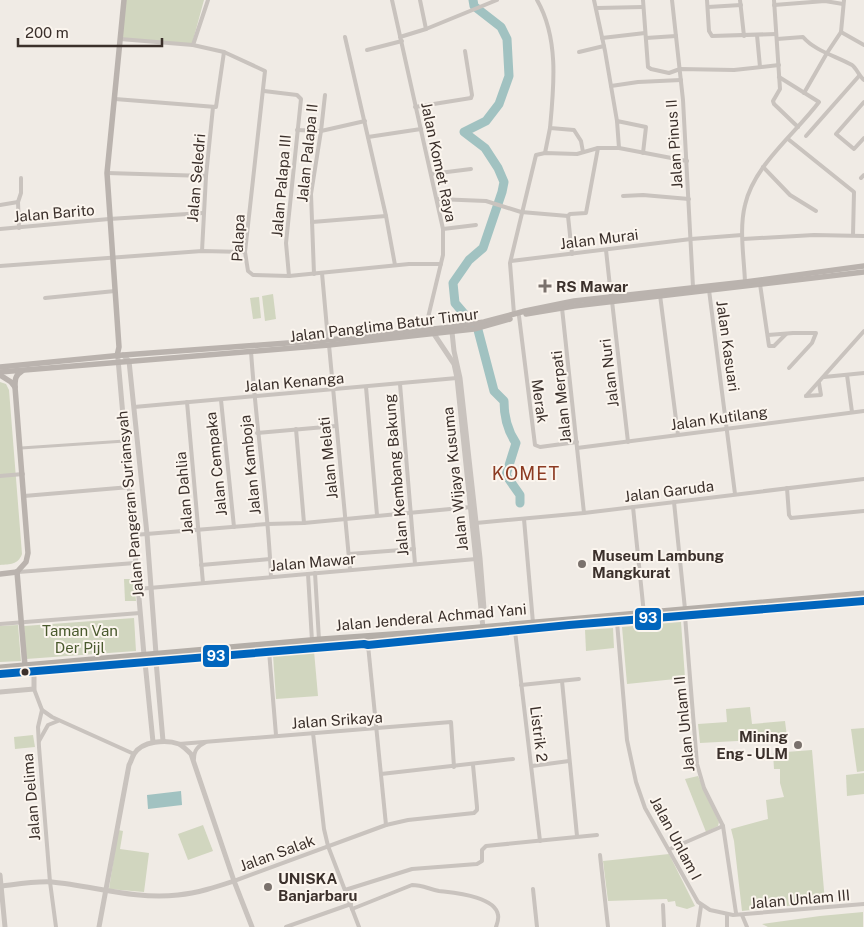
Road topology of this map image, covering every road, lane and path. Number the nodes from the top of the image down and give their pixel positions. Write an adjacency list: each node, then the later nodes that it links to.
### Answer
1 (124, 0): 26 (main road)
2 (208, 0): 28 (street)
3 (392, 0): 27 (street, Jalan Komet Raya)
4 (420, 0): 17 (street)
5 (497, 0): 17 (street)
6 (537, 0): 54 (street)
7 (594, 0): 16 (street)
8 (643, 0): 14 (street)
9 (672, 0): 21 (street, Jalan Pinus II)
10 (707, 0): 15 (street)
11 (741, 2): 15 (street); 22 (street)
12 (774, 2): 13 (street); 23 (street)
13 (844, 2): 18 (street)
14 (644, 7): 16 (street); 20 (street)
15 (708, 7): 22 (street)
16 (597, 8): 25 (street)
17 (426, 29): 27 (street)
18 (841, 32): 29 (street); 35 (street)
19 (757, 35): 22 (street); 23 (street); 37 (street)
20 (646, 36): 21 (street); 25 (street); 38 (street)
21 (676, 36): 38 (street, Jalan Pinus II)
22 (744, 36)
23 (777, 36): 35 (street); 36 (street)
24 (345, 37): 51 (street)
25 (602, 38): 30 (street)
26 (120, 39): 28 (street); 47 (main road)
27 (401, 39): 31 (street); 50 (street, Jalan Komet Raya)
28 (193, 45): 33 (street)
29 (864, 45)
30 (604, 46): 34 (street); 43 (street)
31 (367, 50)
32 (465, 51): 50 (street)
33 (224, 52): 44 (street, Palapa); 49 (street, Jalan Seledri)
34 (579, 52)
35 (826, 53): 39 (street); 45 (street)
36 (778, 65): 37 (street); 40 (street)
37 (760, 67): 38 (street)
38 (680, 68): 41 (street, Jalan Pinus II)
39 (858, 76): 42 (street); 60 (street)
40 (779, 78): 45 (street); 53 (street)
41 (681, 80): 43 (street); 69 (street, Jalan Pinus II)
42 (864, 80)
43 (611, 86): 52 (street)
44 (264, 91): 56 (street, Jalan Palapa III); 98 (street, Palapa)
45 (804, 93): 53 (street)
46 (324, 95): 58 (street, Jalan Palapa II)
47 (115, 99): 49 (street); 72 (main road)
48 (864, 102): 59 (street)
49 (215, 107): 74 (street, Jalan Seledri)
50 (415, 107): 55 (street, Jalan Komet Raya)
51 (365, 121): 58 (street); 61 (street)
52 (616, 121): 65 (street); 68 (street)
53 (798, 126): 63 (street)
54 (550, 128): 66 (street); 67 (street)
55 (421, 129): 61 (street); 73 (street, Jalan Komet Raya)
56 (297, 130): 58 (street); 109 (street, Jalan Palapa III)
57 (831, 130): 59 (street)
58 (321, 131): 87 (street, Jalan Palapa II)
59 (836, 134): 62 (street)
60 (806, 136)
61 (368, 137): 84 (street)
62 (864, 138)
63 (788, 139): 70 (street); 92 (street)
64 (598, 148): 65 (street); 66 (street); 85 (street)
65 (619, 148): 68 (street)
66 (583, 152): 67 (street)
67 (546, 153): 82 (street)
68 (643, 153): 69 (street)
69 (687, 161): 77 (street, Jalan Pinus II)
70 (763, 167): 81 (street); 94 (street)
71 (471, 169): 73 (street)
72 (107, 173): 74 (street); 86 (main road)
73 (431, 174): 78 (street, Jalan Komet Raya)
74 (206, 176): 83 (street, Jalan Seledri)
75 (21, 178): 79 (street)
76 (623, 196): 77 (street)
77 (689, 198): 95 (street, Jalan Pinus II)
78 (437, 199): 82 (street); 90 (street, Jalan Komet Raya)
79 (18, 202): 80 (street); 89 (street)
80 (0, 205)
81 (816, 211)
82 (521, 212): 85 (street); 101 (street)
83 (203, 213): 86 (street, Jalan Barito); 97 (street, Jalan Seledri)
84 (386, 216): 87 (street); 104 (street)
85 (568, 216): 99 (street)
86 (109, 219): 89 (street, Jalan Barito); 100 (main road)
87 (312, 222): 108 (street, Jalan Palapa II)
88 (476, 225): 90 (street)
89 (19, 228): 91 (street, Jalan Barito)
90 (443, 228): 102 (street, Jalan Komet Raya)
91 (0, 229)
92 (854, 235): 93 (street, Jalan Murai); 94 (street, Jalan Murai)
93 (864, 236)
94 (742, 237): 95 (street, Jalan Murai); 110 (street)
95 (690, 239): 96 (street, Jalan Murai); 112 (street, Jalan Pinus II)
96 (606, 250): 99 (street, Jalan Murai); 118 (street, Jalan Nuri)
97 (202, 251): 98 (street); 100 (street)
98 (245, 252): 109 (street, Palapa)
99 (572, 254): 101 (street, Jalan Murai)
100 (112, 257): 103 (street); 114 (main road)
101 (511, 261): 120 (street)
102 (440, 264): 104 (street, Palapa); 121 (street, Jalan Komet Raya)
103 (0, 266)
104 (395, 266): 107 (street, Palapa)
105 (864, 266): 110 (main road, Jalan Panglima Batur Timur)
106 (864, 272): 111 (main road, Jalan Panglima Batur Timur)
107 (322, 273): 108 (street, Palapa); 127 (street, Jalan Melati)
108 (314, 274): 109 (street, Palapa)
109 (289, 276)
110 (745, 282): 112 (main road, Jalan Panglima Batur Timur)
111 (760, 284): 113 (main road, Jalan Panglima Batur Timur); 126 (street)
112 (693, 287): 115 (main road, Jalan Panglima Batur Timur)
113 (709, 290): 116 (main road, Jalan Panglima Batur Timur); 156 (street, Jalan Kasuari)
114 (115, 291): 117 (street); 132 (main road)
115 (645, 295): 116 (main road, Jalan Panglima Batur Timur); 118 (main road, Jalan Panglima Batur Timur)
116 (660, 295): 158 (street)
117 (46, 298)
118 (611, 299): 119 (main road, Jalan Panglima Batur Timur); 120 (main road, Jalan Panglima Batur Timur); 161 (street, Jalan Nuri)
119 (562, 308): 120 (main road, Jalan Panglima Batur Timur); 160 (street, Jalan Merpati)
120 (517, 315): 121 (main road, Jalan Panglima Batur Timur); 122 (main road, Jalan Panglima Batur Timur); 160 (street, Merak)
121 (425, 330): 127 (main road, Jalan Panglima Batur Timur)
122 (452, 332): 125 (main road, Jalan Panglima Batur Timur); 162 (street, Jalan Wijaya Kusuma)
123 (864, 332): 141 (street)
124 (787, 333): 126 (street); 126 (street); 136 (street)
125 (434, 334): 127 (main road, Jalan Panglima Batur Timur); 142 (street, Jalan Wijaya Kusuma)
126 (768, 336)
127 (328, 342): 128 (main road, Jalan Panglima Batur Timur); 147 (street, Jalan Melati)
128 (267, 347): 129 (main road, Jalan Panglima Batur Timur); 130 (main road, Jalan Panglima Batur Timur)
129 (251, 351): 130 (main road, Jalan Panglima Batur Timur); 148 (street, Jalan Kamboja)
130 (205, 352): 131 (main road, Jalan Panglima Batur Timur)
131 (185, 354): 132 (main road, Jalan Panglima Batur Timur); 134 (main road, Jalan Panglima Batur Timur)
132 (119, 356): 133 (main road, Jalan Panglima Batur Timur); 134 (main road, Jalan Panglima Batur Timur); 159 (street, Jalan Pangeran Suriansyah)
133 (92, 362): 135 (main road, Jalan Panglima Batur Timur); 137 (main road, Jalan Panglima Batur Timur)
134 (129, 362): 151 (street, Jalan Pangeran Suriansyah)
135 (0, 366)
136 (789, 368)
137 (24, 370): 139 (main road, Jalan Panglima Batur Timur); 146 (main road)
138 (864, 372): 140 (street)
139 (0, 374): 146 (main road)
140 (847, 375): 141 (street); 152 (street)
141 (824, 377): 143 (street)
142 (457, 378): 144 (street, Jalan Kenanga); 162 (street, Jalan Wijaya Kusuma)
143 (819, 383)
144 (400, 384): 145 (street, Jalan Kenanga); 176 (street, Jalan Kembang Bakung)
145 (366, 386): 147 (street, Jalan Kenanga); 178 (street)
146 (15, 387): 163 (main road)
147 (332, 390): 148 (street, Jalan Kenanga); 154 (street, Jalan Melati)
148 (254, 397): 149 (street, Jalan Kenanga); 157 (street, Jalan Kamboja)
149 (221, 400): 150 (street, Jalan Kenanga); 184 (street, Jalan Cempaka)
150 (187, 402): 151 (street, Jalan Kenanga); 185 (street, Jalan Dahlia)
151 (134, 407): 186 (street, Jalan Pangeran Suriansyah)
152 (852, 412): 153 (street, Jalan Kutilang); 156 (street, Jalan Kutilang)
153 (864, 412)
154 (336, 426): 155 (street); 179 (street, Jalan Melati)
155 (296, 429): 157 (street); 181 (street, Jalan Melati)
156 (728, 429): 158 (street, Jalan Kutilang); 170 (street, Jalan Kasuari)
157 (257, 433): 183 (street, Jalan Kamboja)
158 (678, 435): 161 (street, Jalan Kutilang)
159 (125, 441): 163 (street); 168 (street, Jalan Pangeran Suriansyah)
160 (577, 442): 164 (street, Jalan Merpati)
161 (628, 442): 164 (street, Jalan Kutilang)
162 (466, 447): 173 (street, Jalan Wijaya Kusuma); 182 (street, Jalan Wijaya Kusuma)
163 (21, 448): 165 (main road)
164 (577, 448): 177 (street, Jalan Merpati)
165 (22, 474): 166 (street); 171 (main road)
166 (0, 476)
167 (864, 479): 169 (street, Jalan Garuda)
168 (130, 487): 171 (street); 187 (street, Jalan Pangeran Suriansyah)
169 (787, 488): 170 (street, Jalan Garuda); 175 (street)
170 (735, 494): 172 (street, Jalan Garuda)
171 (24, 496): 196 (main road)
172 (674, 502): 174 (street, Jalan Garuda); 208 (street, Jalan Unlam II)
173 (471, 507): 176 (street); 191 (street, Jalan Wijaya Kusuma)
174 (634, 507): 177 (street, Jalan Garuda); 209 (street)
175 (864, 511)
176 (411, 512): 178 (street); 188 (street, Jalan Kembang Bakung)
177 (584, 513): 180 (street, Jalan Garuda)
178 (377, 515): 179 (street)
179 (346, 519): 181 (street); 189 (street, Jalan Melati)
180 (524, 519): 182 (street, Jalan Garuda); 213 (street)
181 (304, 523): 183 (street)
182 (476, 523): 204 (street, Jalan Wijaya Kusuma)
183 (267, 524): 184 (street); 190 (street, Jalan Kamboja)
184 (234, 526): 185 (street)
185 (198, 530): 186 (street); 194 (street, Jalan Dahlia)
186 (147, 534): 187 (street); 202 (street, Jalan Pangeran Suriansyah)
187 (134, 535): 192 (street, Jalan Pangeran Suriansyah)
188 (414, 549): 189 (street); 193 (street, Jalan Kembang Bakung)
189 (349, 554): 195 (street, Jalan Melati)
190 (270, 559): 194 (street); 200 (street, Jalan Kamboja)
191 (476, 559): 193 (street, Jalan Mawar); 204 (street, Jalan Wijaya Kusuma)
192 (135, 564): 196 (street); 203 (street, Jalan Pangeran Suriansyah)
193 (415, 564): 195 (street, Jalan Mawar)
194 (201, 565): 201 (street, Jalan Dahlia)
195 (350, 569): 197 (street, Jalan Mawar)
196 (17, 572): 198 (main road); 212 (main road)
197 (314, 573): 199 (street, Jalan Mawar); 219 (street)
198 (0, 574)
199 (308, 574): 200 (street, Jalan Mawar); 219 (street)
200 (270, 577): 201 (street, Jalan Mawar)
201 (203, 583): 202 (street, Jalan Mawar)
202 (151, 588): 203 (street, Jalan Mawar); 223 (street, Jalan Pangeran Suriansyah)
203 (138, 589): 207 (street, Jalan Pangeran Suriansyah)
204 (482, 593): 216 (street, Jalan Wijaya Kusuma)
205 (864, 594): 208 (highway, Jalan Jenderal Achmad Yani)
206 (864, 600): 208 (highway, Jalan Jenderal Achmad Yani)
207 (140, 612): 212 (street); 222 (street, Jalan Pangeran Suriansyah)
208 (685, 613): 209 (highway, Jalan Jenderal Achmad Yani); 211 (highway, Jalan Jenderal Achmad Yani); 252 (street, Jalan Unlam II)
209 (644, 614): 210 (highway, Jalan Jenderal Achmad Yani)
210 (600, 620): 211 (highway, Jalan Jenderal Achmad Yani); 214 (highway, Jalan Jenderal Achmad Yani)
211 (617, 622): 257 (street, Jalan Unlam I)
212 (21, 623): 215 (street); 224 (main road)
213 (533, 623): 214 (highway, Jalan Jenderal Achmad Yani); 216 (highway, Jalan Jenderal Achmad Yani)
214 (568, 623): 217 (highway, Jalan Jenderal Achmad Yani)
215 (0, 624)
216 (484, 627): 218 (highway, Jalan Jenderal Achmad Yani)
217 (515, 631): 218 (highway, Jalan Jenderal Achmad Yani); 230 (street, Listrik 2)
218 (432, 636): 220 (highway, Jalan Jenderal Achmad Yani)
219 (315, 640): 220 (highway, Jalan Jenderal Achmad Yani); 223 (highway, Jalan Jenderal Achmad Yani)
220 (365, 642): 221 (highway, Jalan Jenderal Achmad Yani); 235 (street)
221 (269, 651): 223 (highway, Jalan Jenderal Achmad Yani); 237 (street)
222 (144, 658): 223 (highway, Jalan Jenderal Achmad Yani); 224 (highway, Jalan Jenderal Achmad Yani); 226 (highway, Jalan Jenderal Achmad Yani); 241 (street, Jalan Pangeran Suriansyah)
223 (156, 658): 240 (street, Jalan Pangeran Suriansyah)
224 (24, 666): 225 (highway, Jalan Jenderal Achmad Yani)
225 (0, 668)
226 (34, 672): 227 (highway, Jalan Jenderal Achmad Yani); 231 (street)
227 (0, 674)
228 (579, 679): 229 (street)
229 (562, 681): 230 (street); 246 (street)
230 (521, 686): 248 (street, Listrik 2)
231 (34, 689): 232 (street); 233 (street)
232 (0, 692)
233 (42, 710): 234 (street); 239 (street, Jalan Delima)
234 (58, 721): 239 (street); 243 (street)
235 (376, 728): 236 (street, Jalan Srikaya); 249 (street, Jalan Srikaya); 250 (street)
236 (313, 733): 237 (street, Jalan Srikaya); 256 (street)
237 (276, 735): 238 (street, Jalan Srikaya)
238 (211, 740): 242 (street, Jalan Srikaya); 245 (street)
239 (39, 741): 261 (street, Jalan Delima)
240 (162, 741): 241 (street); 242 (street)
241 (153, 742): 243 (street)
242 (179, 744): 245 (street)
243 (134, 754): 265 (street)
244 (513, 759): 247 (street)
245 (194, 760): 260 (street)
246 (570, 761): 248 (street); 254 (street)
247 (473, 765): 249 (street); 251 (street, Jalan Salak)
248 (532, 766): 255 (street, Listrik 2)
249 (454, 767): 250 (street)
250 (381, 774): 251 (street)
251 (386, 825): 256 (street, Jalan Salak)
252 (723, 826): 257 (street); 271 (street, Jalan Unlam II)
253 (597, 834): 254 (street)
254 (577, 836): 255 (street)
255 (540, 840): 264 (street)
256 (328, 846): 260 (street, Jalan Salak); 264 (street)
257 (670, 849): 269 (street, Jalan Unlam I)
258 (600, 855): 280 (street)
259 (0, 875): 262 (street)
260 (234, 881): 265 (street); 275 (street)
261 (50, 882): 262 (street); 265 (street); 273 (street, Jalan Delima)
262 (1, 886): 272 (street)
263 (533, 889): 279 (street)
264 (345, 890): 268 (street)
265 (106, 891): 274 (street)
266 (864, 904): 271 (street, Jalan Unlam III)
267 (663, 905): 281 (street)
268 (352, 906): 276 (street); 277 (street); 278 (street)
269 (702, 906): 270 (street); 282 (street)
270 (727, 915): 271 (street); 283 (street)
271 (738, 915): 284 (street, Jalan Unlam II)
272 (5, 927)
273 (56, 927)
274 (99, 927)
275 (252, 927)
276 (286, 927)
277 (359, 927)
278 (496, 927)
279 (537, 927)
280 (608, 927)
281 (664, 927)
282 (698, 927)
283 (727, 927)
284 (748, 927)

